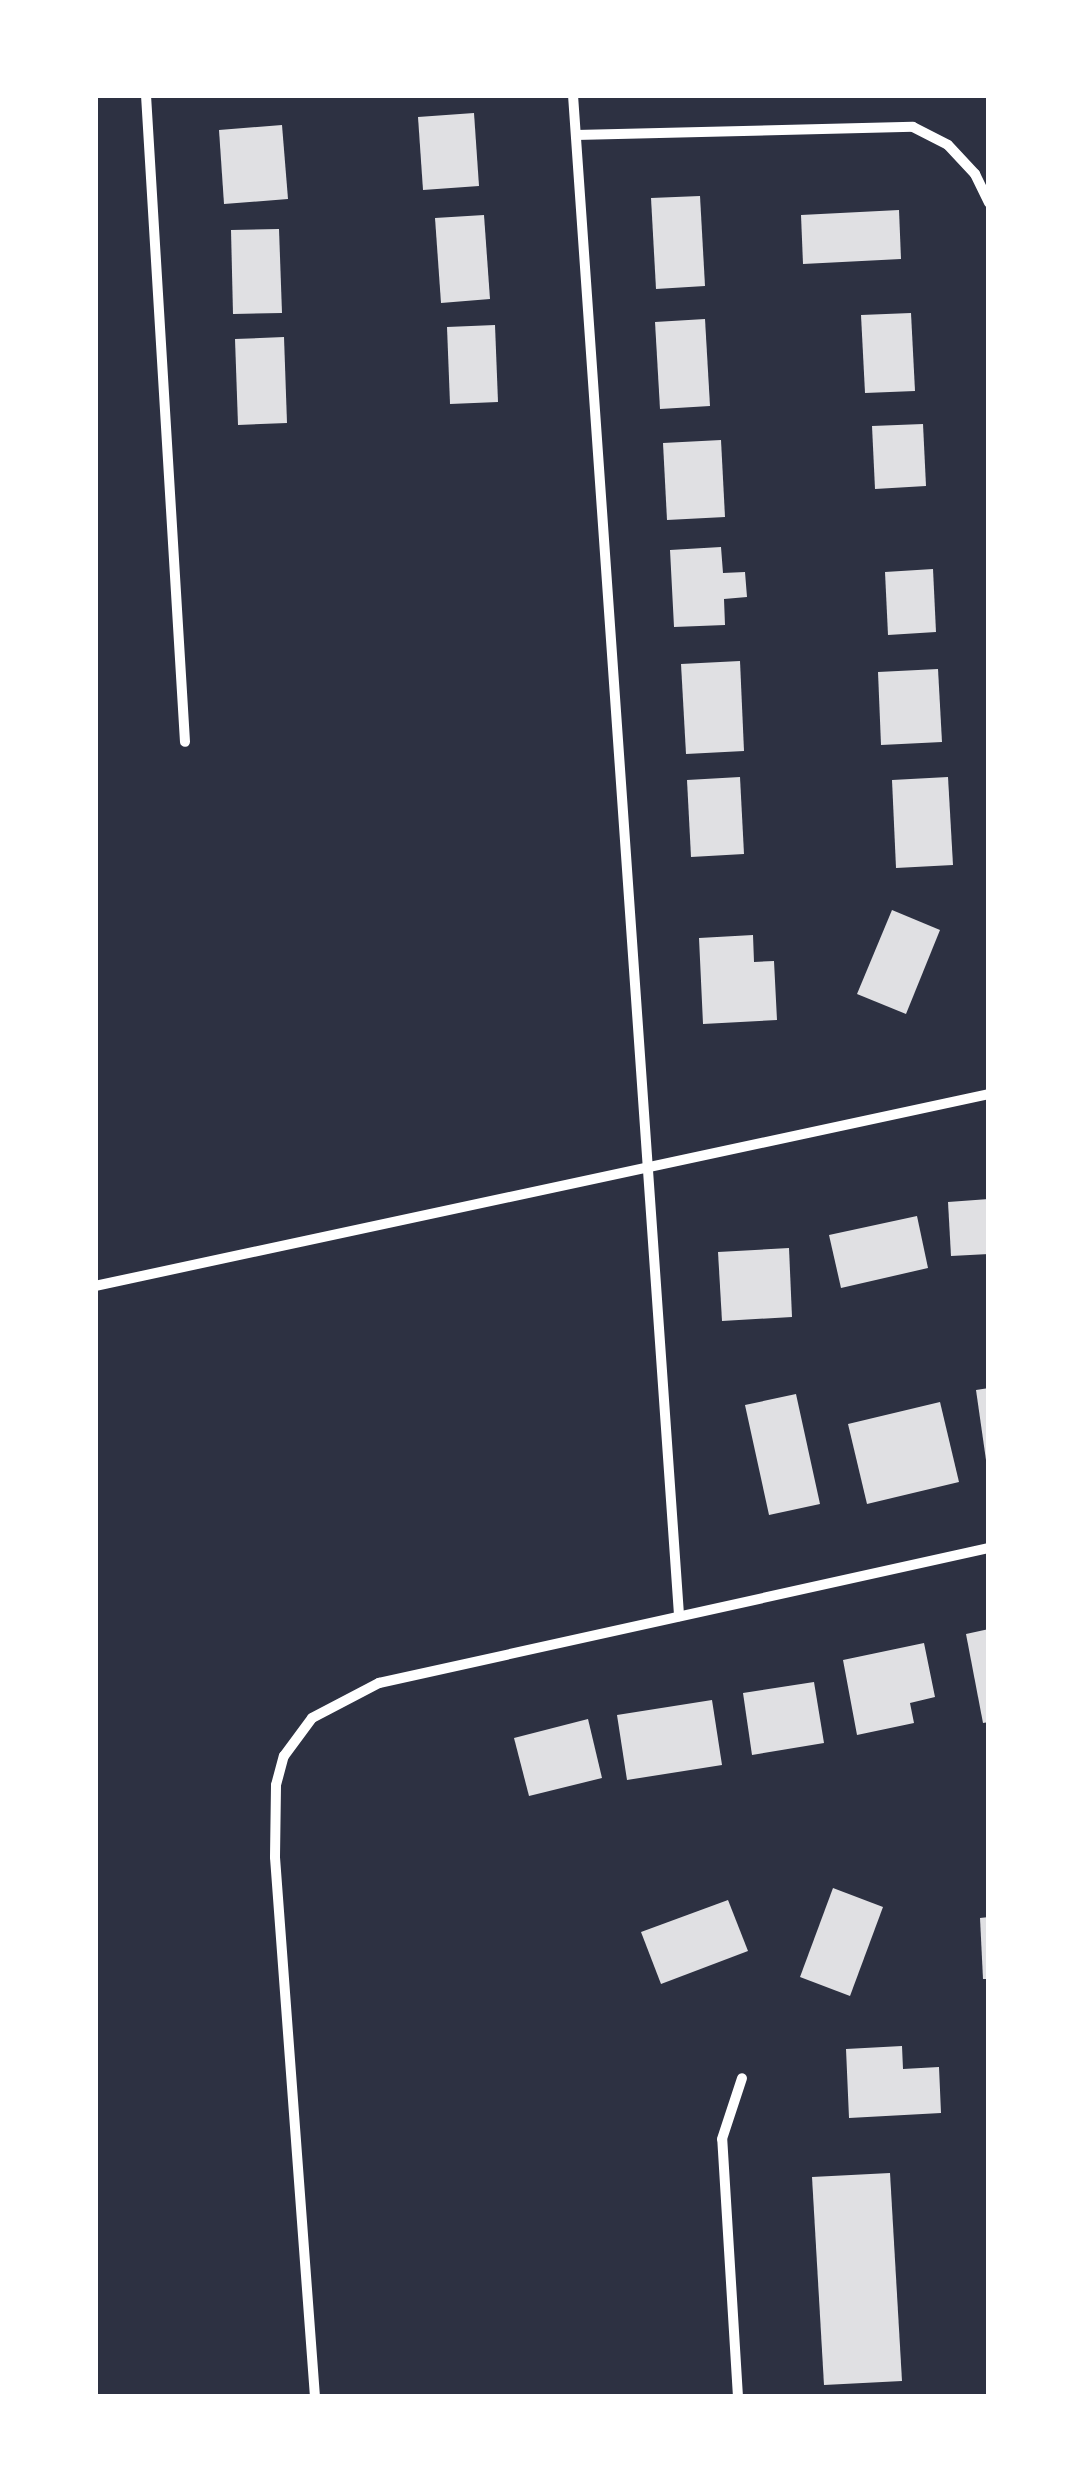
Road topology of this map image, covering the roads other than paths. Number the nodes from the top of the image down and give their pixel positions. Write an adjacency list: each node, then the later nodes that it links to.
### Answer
1 (146, 95): 5 (street)
2 (573, 95): 3 (street)
3 (576, 134): 4 (street); 7 (street)
4 (989, 202)
5 (185, 742)
6 (989, 1094): 7 (street)
7 (646, 1171): 8 (street); 10 (street)
8 (95, 1286)
9 (989, 1548): 10 (street)
10 (679, 1616): 12 (street)
11 (742, 2078): 13 (street)
12 (315, 2397)
13 (738, 2397)

